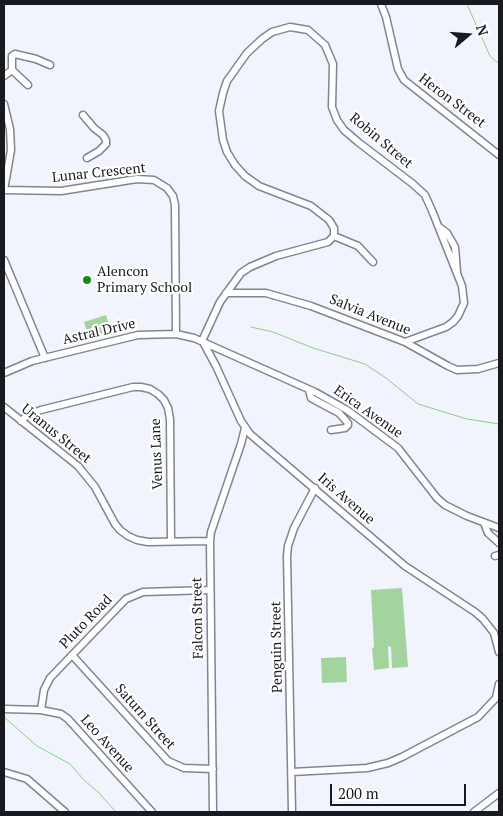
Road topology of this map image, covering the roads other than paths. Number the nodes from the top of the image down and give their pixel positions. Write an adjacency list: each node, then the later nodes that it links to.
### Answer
1 (381, 4): 9 (street, Heron Street)
2 (50, 65): 3 (street)
3 (12, 70): 4 (street); 5 (street)
4 (4, 76)
5 (28, 85)
6 (4, 104): 8 (street)
7 (83, 114): 10 (street)
8 (7, 138): 11 (street)
9 (499, 155)
10 (87, 158)
11 (4, 190): 16 (street, Lunar Crescent)
12 (334, 236): 14 (street); 15 (street); 18 (street, Robin Street)
13 (4, 260): 19 (street)
14 (373, 262)
15 (226, 293): 17 (street); 18 (street, Salvia Avenue)
16 (176, 334): 17 (street, Astral Drive); 19 (street, Astral Drive)
17 (202, 341): 22 (street, Erica Avenue); 25 (street, Iris Avenue)
18 (405, 342): 20 (street, Salvia Avenue)
19 (45, 358): 21 (street, Astral Drive)
20 (499, 363)
21 (4, 374)
22 (309, 390): 26 (street); 28 (street, Erica Avenue)
23 (4, 407): 24 (street, Uranus Street)
24 (21, 421): 30 (street, Uranus Street); 30 (street, Venus Lane)
25 (245, 428): 27 (street, Iris Avenue); 31 (street, Falcon Street)
26 (332, 430)
27 (314, 488): 34 (street, Iris Avenue); 41 (street, Penguin Street)
28 (484, 522): 29 (street, Erica Avenue); 32 (street)
29 (499, 528)
30 (171, 541): 31 (street, Uranus Street)
31 (210, 541): 33 (street, Falcon Street)
32 (499, 543)
33 (210, 590): 35 (street, Pluto Road); 39 (street, Falcon Street)
34 (499, 652)
35 (72, 655): 38 (street, Pluto Road); 39 (street, Saturn Street)
36 (499, 684): 41 (street)
37 (4, 709): 38 (street, Leo Avenue)
38 (41, 710): 44 (street, Leo Avenue)
39 (213, 769): 45 (street, Falcon Street)
40 (4, 772): 43 (street)
41 (292, 772): 46 (street, Penguin Street)
42 (499, 794): 47 (street)
43 (65, 812)
44 (152, 812)
45 (214, 812)
46 (292, 812)
47 (474, 812)

